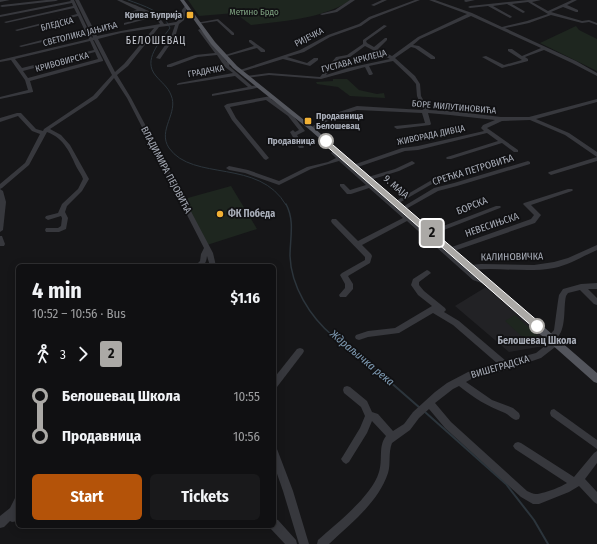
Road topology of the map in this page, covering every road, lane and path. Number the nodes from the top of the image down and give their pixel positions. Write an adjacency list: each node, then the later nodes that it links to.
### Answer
1 (8, 0): 13 (street)
2 (56, 0): 19 (street)
3 (119, 0): 24 (street)
4 (182, 0): 22 (main road, 9. МАЈА)
5 (353, 0): 29 (street)
6 (384, 0): 17 (street)
7 (418, 0): 61 (street, РИЈЕЧКА)
8 (431, 0): 31 (street)
9 (466, 0): 10 (street); 23 (street)
10 (473, 0)
11 (539, 0): 15 (street)
12 (575, 0): 18 (street)
13 (0, 1)
14 (74, 1): 21 (street); 32 (street); 47 (street)
15 (530, 2): 16 (street); 27 (street)
16 (509, 4): 20 (street); 26 (street)
17 (373, 5)
18 (563, 5): 25 (street); 27 (street)
19 (2, 6)
20 (490, 6): 23 (street); 34 (street)
21 (75, 7): 30 (street); 35 (street)
22 (186, 7): 36 (street); 39 (main road, 9. МАЈА)
23 (470, 7): 31 (street)
24 (140, 10): 28 (street); 33 (street)
25 (577, 11)
26 (523, 12)
27 (550, 13): 38 (street); 43 (street)
28 (126, 14)
29 (322, 14)
30 (79, 15): 42 (street); 44 (street)
31 (473, 15): 43 (street); 51 (street)
32 (0, 16)
33 (155, 16): 37 (street); 41 (street)
34 (510, 17)
35 (6, 22)
36 (177, 23): 41 (street, СВЕТОЛИКА ЈАЊИЋА); 64 (street)
37 (125, 24)
38 (597, 24)
39 (199, 26): 45 (street); 60 (main road, 9. МАЈА)
40 (385, 26): 50 (street)
41 (158, 27): 47 (street, СВЕТОЛИКА ЈАЊИЋА); 76 (street)
42 (86, 28): 46 (street, БЛЕДСКА); 47 (street); 52 (street)
43 (502, 28): 54 (street)
44 (17, 30)
45 (233, 34)
46 (32, 38)
47 (94, 38): 56 (street, КРИВОВИРСКА); 67 (street, СВЕТОЛИКА ЈАЊИЋА); 76 (street, ВЛАДИМИРА ПЕЈОВИЋА)
48 (386, 39): 55 (street)
49 (250, 41): 53 (street)
50 (365, 44): 55 (street); 78 (street)
51 (410, 45): 65 (street); 66 (street)
52 (22, 46)
53 (257, 47): 58 (street); 60 (street)
54 (545, 48): 63 (street); 75 (street)
55 (375, 49): 65 (street)
56 (97, 50): 72 (street); 79 (street, КРИВОВИРСКА)
57 (510, 50): 63 (street)
58 (263, 52)
59 (0, 54): 69 (street)
60 (221, 55): 71 (street); 73 (main road, 9. МАЈА)
61 (282, 57): 68 (street); 73 (street, РИЈЕЧКА)
62 (484, 57): 63 (street)
63 (522, 57)
64 (158, 58)
65 (393, 58): 70 (street, ГУСТАВА КРКЛЕЦА); 86 (street)
66 (433, 58)
67 (13, 59): 69 (street, СВЕТОЛИКА ЈАЊИЋА); 72 (street)
68 (316, 59)
69 (1, 61)
70 (366, 65): 74 (street); 78 (street, ГУСТАВА КРКЛЕЦА)
71 (169, 66)
72 (21, 70): 79 (street)
73 (238, 73): 77 (main road, 9. МАЈА); 80 (street, ГРАДАЧКА); 81 (street)
74 (371, 74)
75 (596, 74)
76 (114, 75): 92 (street); 128 (street, ВЛАДИМИРА ПЕЈОВИЋА)
77 (246, 77): 78 (street, ГУСТАВА КРКЛЕЦА); 81 (main road, 9. МАЈА)
78 (321, 78)
79 (27, 80): 84 (street)
80 (179, 84)
81 (255, 87): 82 (street); 83 (main road, 9. МАЈА)
82 (214, 95)
83 (269, 97): 91 (main road, 9. МАЈА); 95 (street); 99 (street)
84 (0, 98)
85 (597, 100): 88 (street, БОРЕ МИЛУТИНОВИЋА)
86 (425, 112): 87 (street, БОРЕ МИЛУТИНОВИЋА); 90 (street); 91 (street, БОРЕ МИЛУТИНОВИЋА)
87 (501, 118): 88 (street, БОРЕ МИЛУТИНОВИЋА); 93 (street)
88 (532, 119): 98 (street)
89 (0, 120): 92 (street)
90 (397, 127)
91 (312, 129): 96 (main road, 9. МАЈА)
92 (45, 132): 110 (street); 119 (street)
93 (490, 132): 94 (street); 105 (street, ЖИВОРАДА ДИВЦА)
94 (504, 141): 97 (street); 100 (street)
95 (302, 147)
96 (336, 150): 101 (street); 105 (main road, 9. МАЈА)
97 (516, 151)
98 (597, 155)
99 (266, 158)
100 (449, 158)
101 (340, 159): 106 (street); 111 (street)
102 (597, 159): 107 (street)
103 (412, 163): 111 (street)
104 (528, 163): 118 (street, СРЕЋКА ПЕТРОВИЋА)
105 (354, 166): 111 (main road, 9. МАЈА)
106 (228, 168)
107 (551, 173)
108 (0, 178): 110 (street)
109 (437, 179): 116 (street)
110 (9, 180): 113 (street)
111 (372, 182): 112 (street); 116 (main road, 9. МАЈА); 120 (street)
112 (342, 186)
113 (0, 187)
114 (570, 190): 129 (street, НЕВЕСИЊСКА)
115 (0, 191): 123 (street)
116 (397, 202): 118 (main road, 9. МАЈА)
117 (498, 206): 125 (street, БОРСКА)
118 (404, 208): 120 (main road, 9. МАЈА)
119 (62, 212): 121 (street); 124 (street)
120 (410, 217): 125 (main road, 9. МАЈА); 126 (street); 134 (street)
121 (48, 218)
122 (334, 221): 126 (street)
123 (0, 230)
124 (48, 230)
125 (432, 233): 129 (main road, 9. МАЈА)
126 (358, 244): 137 (street)
127 (597, 247): 132 (street, КАЛИНОВИЧКА)
128 (207, 249): 130 (street); 131 (street, ВЛАДИМИРА ПЕЈОВИЋА)
129 (451, 250): 132 (main road, 9. МАЈА)
130 (200, 264)
131 (213, 264)
132 (471, 268): 134 (main road, 9. МАЈА)
133 (427, 273): 139 (street)
134 (487, 282): 141 (main road, 9. МАЈА)
135 (597, 286): 136 (street)
136 (581, 287): 138 (street); 141 (street)
137 (343, 295)
138 (597, 302)
139 (446, 316): 140 (street); 143 (street)
140 (360, 337)
141 (554, 340): 143 (street, ВИШЕГРАДСКА); 144 (main road, 9. МАЈА)
142 (300, 351): 145 (street)
143 (506, 366): 146 (street, ВИШЕГРАДСКА)
144 (597, 379)
145 (276, 381)
146 (459, 381): 148 (street, ВИШЕГРАДСКА); 151 (street)
147 (347, 390): 150 (street)
148 (427, 405): 152 (street, ВИШЕГРАДСКА); 158 (street)
149 (554, 413): 153 (street)
150 (369, 416): 152 (street); 157 (street)
151 (516, 416)
152 (392, 436): 165 (street)
153 (597, 445)
154 (518, 446): 158 (street)
155 (597, 456): 158 (street)
156 (276, 458): 164 (street)
157 (346, 459)
158 (577, 481): 159 (street)
159 (597, 499)
160 (15, 514): 161 (street)
161 (0, 523)
162 (276, 526): 163 (street)
163 (292, 544)
164 (304, 544)
165 (322, 544)

